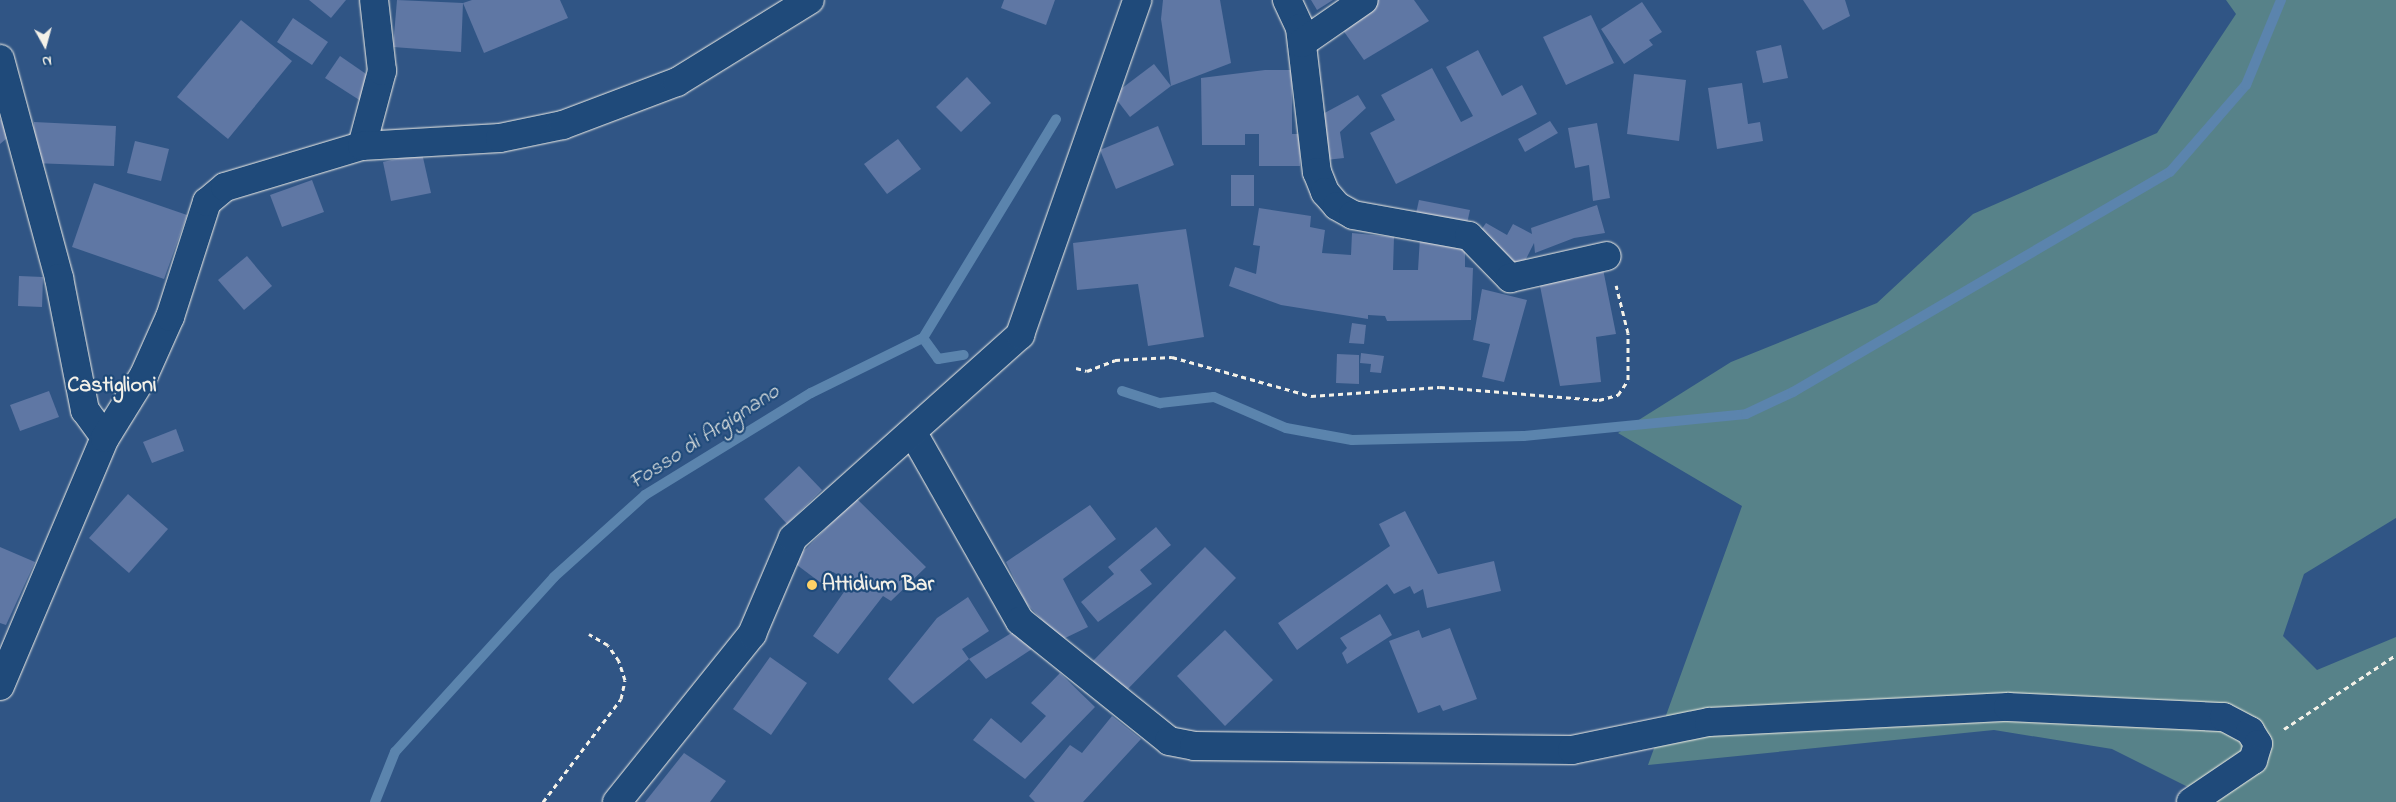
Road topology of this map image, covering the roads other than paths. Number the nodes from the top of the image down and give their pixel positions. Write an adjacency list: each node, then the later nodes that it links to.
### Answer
1 (374, 0): 8 (street)
2 (810, 0): 8 (street)
3 (1138, 0): 10 (street)
4 (1287, 0): 6 (street)
5 (1364, 0): 6 (street)
6 (1302, 43): 9 (street)
7 (0, 59): 11 (street)
8 (362, 146): 11 (street)
9 (1607, 256)
10 (913, 432): 13 (street); 14 (street)
11 (105, 438): 12 (street)
12 (0, 686)
13 (617, 802)
14 (2190, 802)

